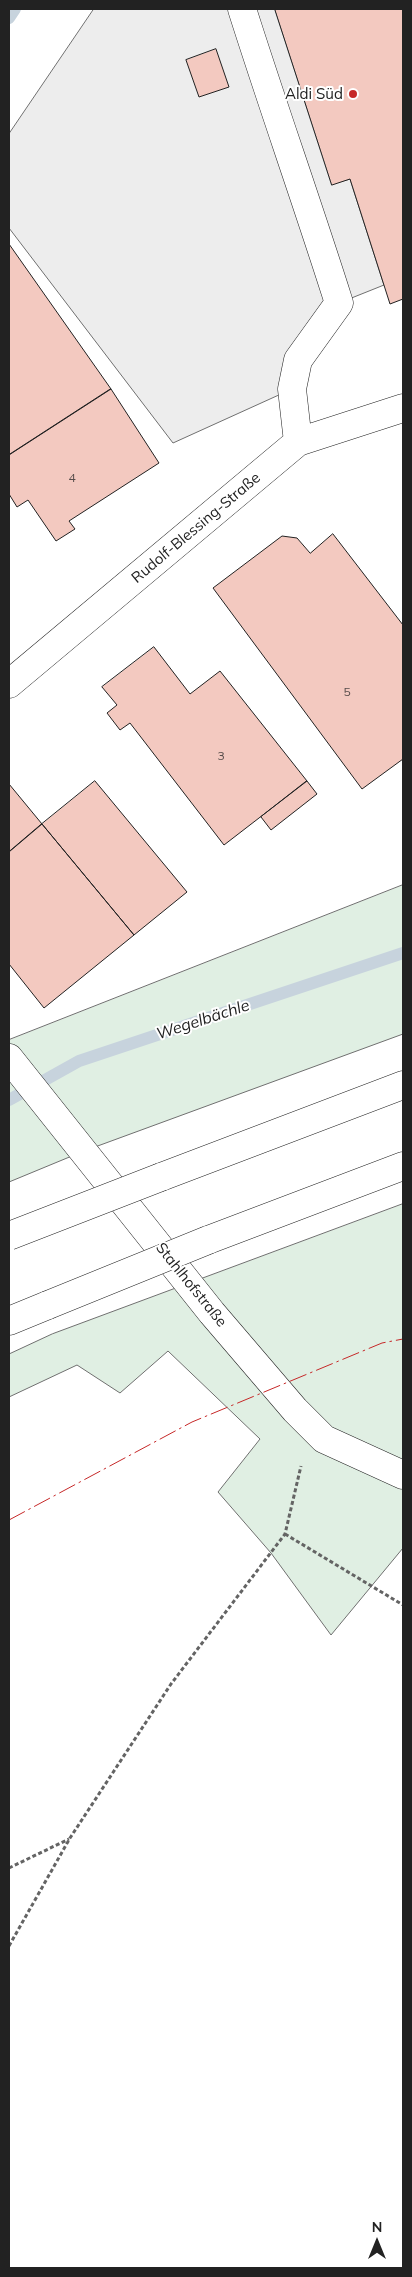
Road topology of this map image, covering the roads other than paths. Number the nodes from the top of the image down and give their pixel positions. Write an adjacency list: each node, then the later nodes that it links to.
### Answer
1 (242, 9): 3 (main road)
2 (403, 408): 3 (main road, Rudolf-Blessing-Straße)
3 (298, 442): 4 (main road, Rudolf-Blessing-Straße)
4 (9, 684)
5 (12, 1062): 10 (main road, Stahlhofstraße)
6 (403, 1085): 8 (main road, bridge)
7 (403, 1166): 9 (main road, bridge)
8 (9, 1236)
9 (9, 1321)
10 (403, 1475)

